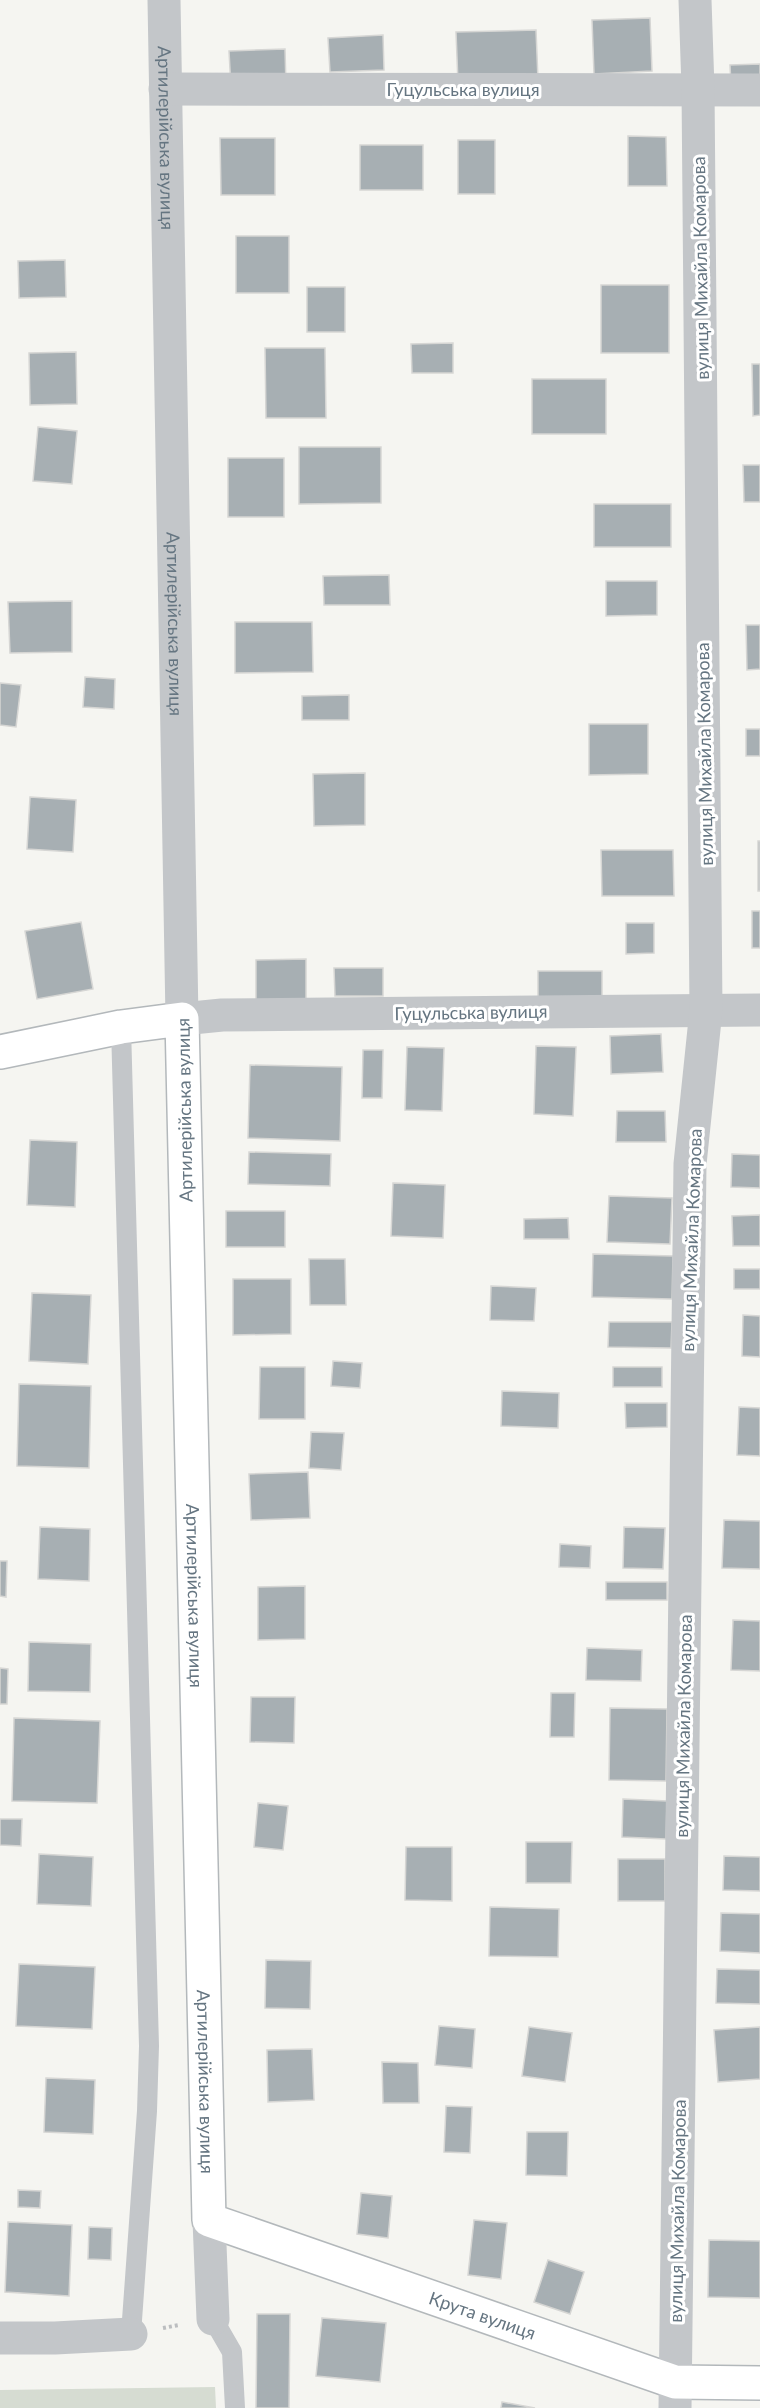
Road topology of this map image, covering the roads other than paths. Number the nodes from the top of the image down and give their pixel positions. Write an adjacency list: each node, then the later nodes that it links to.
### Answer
1 (164, 0): 4 (street, Артилерійська вулиця)
2 (695, 0): 3 (street, вулиця Михайла Комарова)
3 (698, 88): 4 (street, Гуцульська вулиця); 5 (street, Гуцульська вулиця); 6 (street, вулиця Михайла Комарова)
4 (165, 89): 8 (street, Артилерійська вулиця)
5 (760, 90)
6 (706, 1010): 7 (street, Гуцульська вулиця); 8 (street, Гуцульська вулиця); 16 (street, вулиця Михайла Комарова)
7 (760, 1010)
8 (182, 1019): 9 (street); 11 (street, Артилерійська вулиця)
9 (122, 1027): 10 (street); 13 (lane)
10 (0, 1052)
11 (209, 2220): 12 (street); 16 (street, Крута вулиця)
12 (213, 2319): 17 (lane)
13 (132, 2334): 14 (street)
14 (0, 2338)
15 (760, 2384): 16 (street, Крута вулиця)
16 (675, 2395)
17 (235, 2408)

